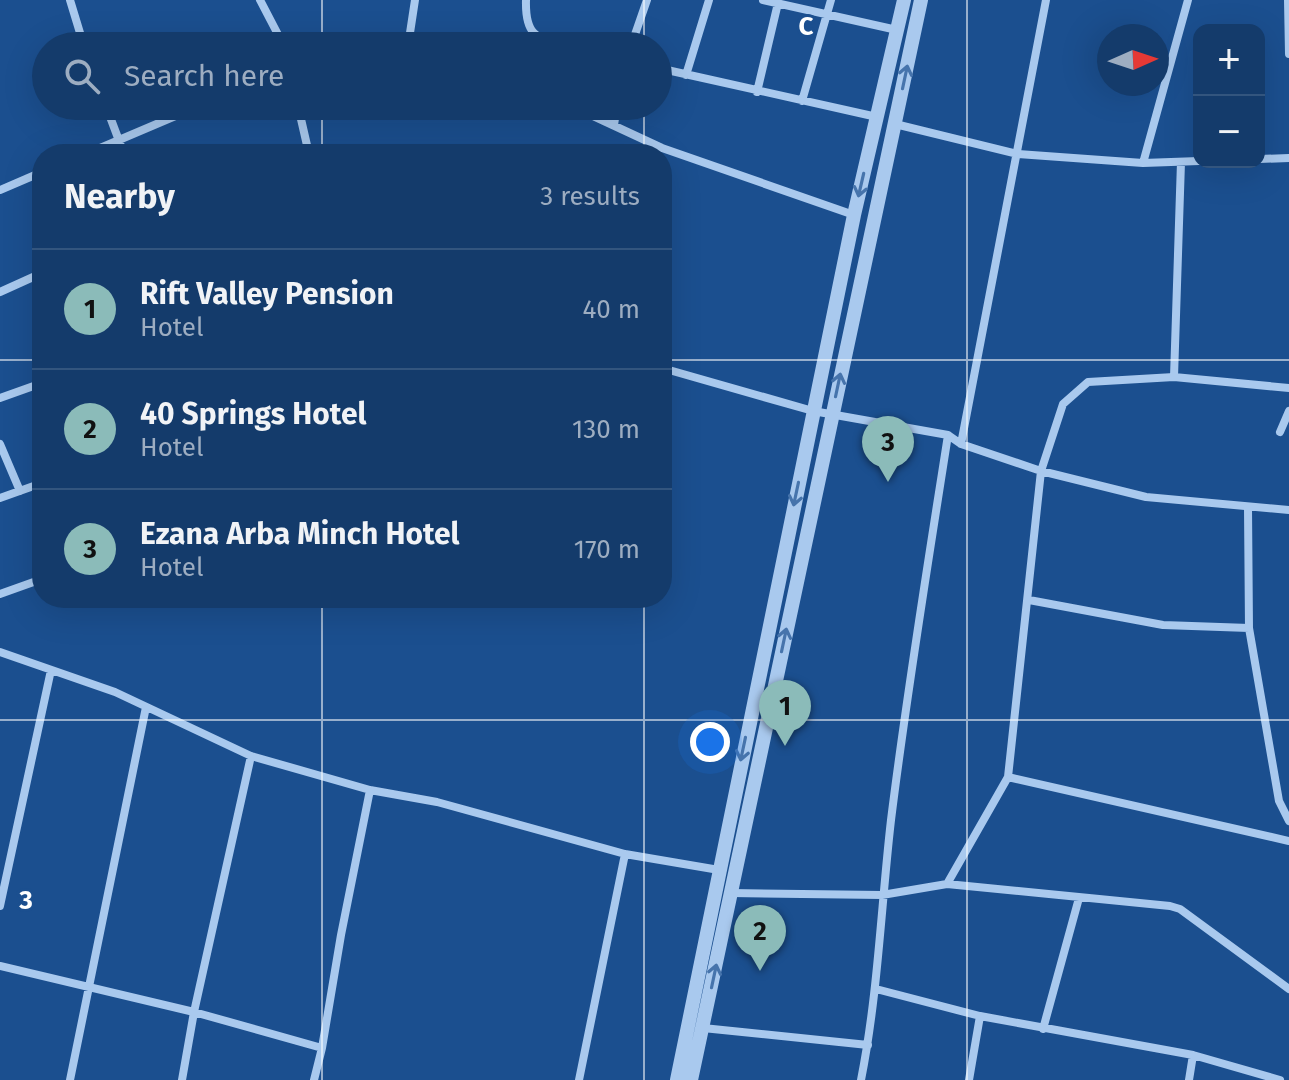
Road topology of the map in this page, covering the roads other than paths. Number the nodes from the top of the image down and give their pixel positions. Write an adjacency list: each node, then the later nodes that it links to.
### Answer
1 (70, 0): 17 (street)
2 (260, 0): 18 (street)
3 (415, 0): 19 (street)
4 (526, 0): 20 (street)
5 (647, 0): 21 (street)
6 (709, 0): 24 (street)
7 (764, 0): 14 (street)
8 (831, 0): 15 (street)
9 (904, 0): 16 (street)
10 (921, 0): 33 (street, one-way to 10)
11 (1046, 0): 41 (street)
12 (1188, 0): 46 (street)
13 (1288, 0): 22 (street)
14 (778, 3): 15 (street); 25 (street)
15 (828, 14): 16 (street); 26 (street)
16 (897, 30): 27 (street)
17 (80, 32)
18 (277, 32)
19 (410, 32)
20 (533, 32)
21 (636, 32)
22 (1289, 54)
23 (672, 72): 24 (street)
24 (686, 75): 25 (street)
25 (757, 92): 26 (street)
26 (802, 101): 27 (street)
27 (877, 117): 49 (street, one-way to 49)
28 (112, 120): 35 (street)
29 (166, 120): 35 (street)
30 (301, 120): 38 (street)
31 (602, 120): 34 (street)
32 (615, 120): 34 (street)
33 (895, 124): 41 (street); 59 (street, one-way to 33)
34 (614, 125): 39 (street)
35 (120, 140): 36 (street); 37 (street)
36 (110, 144)
37 (121, 144)
38 (307, 144)
39 (654, 144)
40 (672, 151): 49 (street)
41 (1018, 154): 46 (street); 63 (street)
42 (1289, 158): 43 (street)
43 (1265, 159)
44 (1193, 161): 45 (street)
45 (1181, 162): 46 (street); 53 (street)
46 (1143, 163)
47 (32, 176): 48 (street)
48 (0, 190)
49 (854, 215): 57 (street)
50 (32, 278): 51 (street)
51 (0, 292)
52 (672, 371): 57 (street)
53 (1174, 377): 55 (street); 64 (street)
54 (32, 387): 56 (street)
55 (1289, 388)
56 (0, 398)
57 (813, 411): 59 (street); 83 (street, one-way to 83)
58 (1289, 411): 60 (street)
59 (831, 414): 61 (street); 85 (street, one-way to 59)
60 (1280, 432)
61 (948, 435): 63 (street); 86 (street)
62 (0, 444): 66 (street)
63 (961, 444): 64 (street)
64 (1041, 471): 68 (street); 72 (street)
65 (32, 487): 66 (street)
66 (20, 491): 67 (street)
67 (0, 498)
68 (1248, 508): 69 (street); 73 (street)
69 (1289, 510)
70 (32, 583): 71 (street)
71 (0, 594)
72 (1029, 600): 73 (street); 78 (street)
73 (1249, 628): 80 (street)
74 (0, 652): 75 (street)
75 (51, 670): 76 (street); 88 (street)
76 (146, 707): 77 (street); 90 (street)
77 (251, 756): 79 (street); 93 (street)
78 (1008, 777): 81 (street); 84 (street)
79 (370, 790): 82 (street); 98 (street)
80 (1289, 821)
81 (1289, 841)
82 (625, 854): 83 (street); 103 (street)
83 (719, 870): 104 (street)
84 (947, 884): 86 (street); 87 (street)
85 (731, 893): 86 (street); 95 (street, one-way to 85)
86 (882, 895): 91 (street)
87 (1079, 898): 92 (street); 96 (street)
88 (0, 906)
89 (0, 966): 90 (street)
90 (90, 987): 93 (street); 100 (street)
91 (876, 989): 94 (street); 97 (street)
92 (1289, 989)
93 (194, 1012): 98 (street); 101 (street)
94 (980, 1016): 96 (street); 107 (street)
95 (703, 1028): 97 (street); 105 (street)
96 (1043, 1029): 99 (street)
97 (868, 1045): 106 (street)
98 (322, 1048): 102 (street)
99 (1193, 1055): 108 (street); 109 (street)
100 (70, 1080)
101 (182, 1080)
102 (314, 1080)
103 (579, 1080)
104 (677, 1080)
105 (691, 1080)
106 (861, 1080)
107 (969, 1080)
108 (1189, 1080)
109 (1280, 1080)

